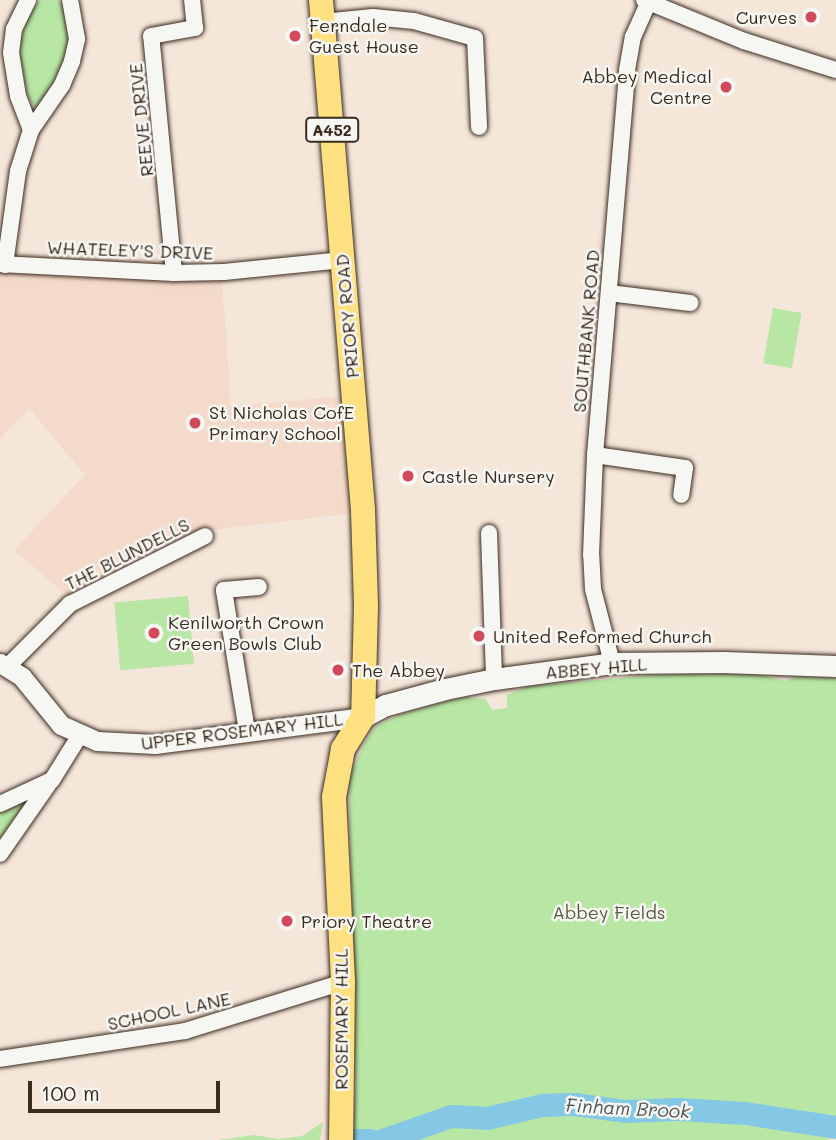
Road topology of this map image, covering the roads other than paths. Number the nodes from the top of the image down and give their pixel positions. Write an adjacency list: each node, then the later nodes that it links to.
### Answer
1 (28, 0): 8 (street)
2 (70, 0): 8 (street)
3 (192, 0): 11 (street, REEVE DRIVE)
4 (646, 1): 6 (street); 12 (street, SOUTHBANK ROAD)
5 (322, 11): 7 (street); 9 (main road, PRIORY ROAD / A452)
6 (836, 70)
7 (479, 127)
8 (31, 130): 10 (street)
9 (342, 260): 11 (street, WHATELEY'S DRIVE); 23 (main road, PRIORY ROAD / A452)
10 (3, 265): 11 (street, WHATELEY'S DRIVE)
11 (174, 273)
12 (609, 293): 13 (street); 14 (street, SOUTHBANK ROAD)
13 (690, 303)
14 (595, 455): 15 (street); 19 (street, SOUTHBANK ROAD)
15 (681, 495)
16 (489, 533): 22 (street)
17 (205, 536): 20 (street, THE BLUNDELLS)
18 (259, 587): 24 (street)
19 (612, 663): 21 (main road, ABBEY HILL); 22 (main road, ABBEY HILL)
20 (4, 664): 25 (street)
21 (836, 666)
22 (494, 679): 23 (main road, ABBEY HILL)
23 (363, 717): 24 (street, UPPER ROSEMARY HILL); 29 (main road, ROSEMARY HILL)
24 (247, 731): 25 (street, UPPER ROSEMARY HILL)
25 (80, 735): 26 (street)
26 (52, 780): 27 (street); 28 (street)
27 (0, 804)
28 (0, 854)
29 (343, 982): 30 (street, SCHOOL LANE); 31 (main road, ROSEMARY HILL)
30 (0, 1059)
31 (341, 1129)

